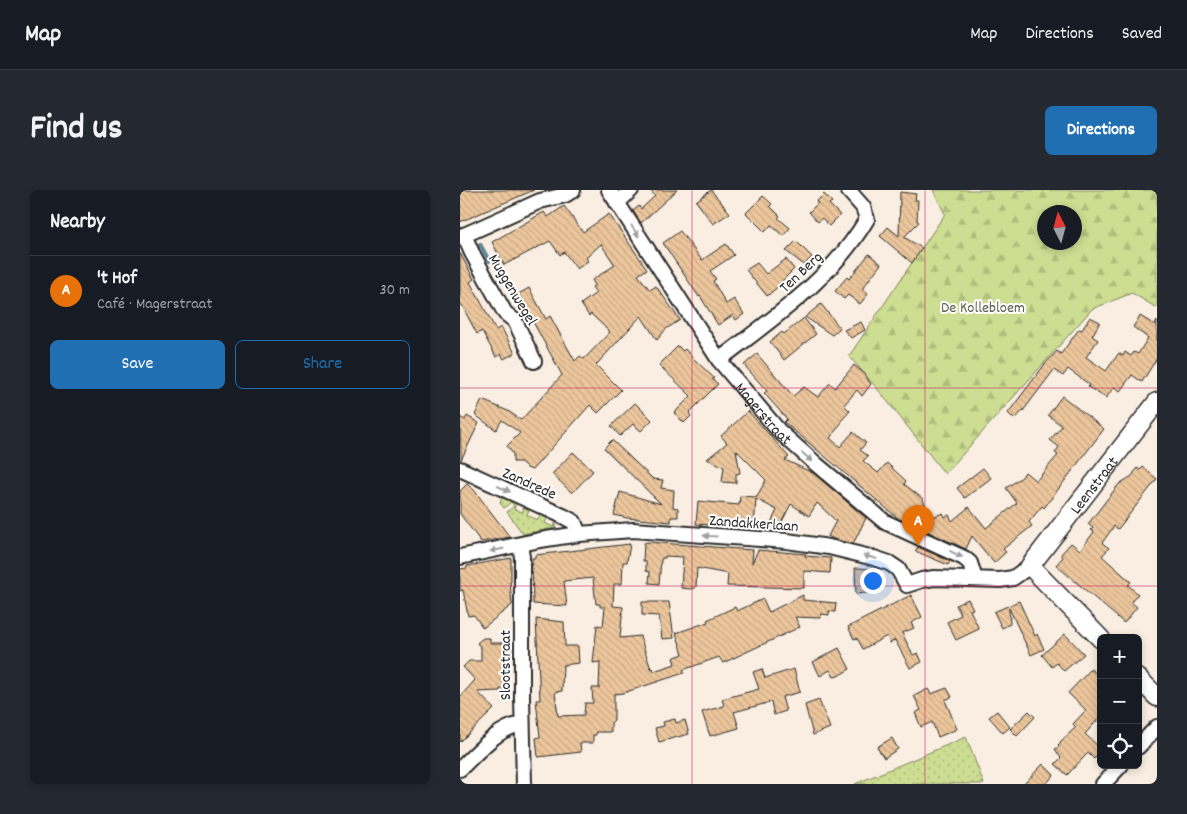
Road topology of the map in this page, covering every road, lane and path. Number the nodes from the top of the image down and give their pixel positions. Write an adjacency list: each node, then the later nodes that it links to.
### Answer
1 (573, 190): 6 (street, Muggenwegel)
2 (608, 190): 5 (street, Magerstraat)
3 (631, 190): 5 (street)
4 (848, 190): 7 (street, Ten Berg)
5 (617, 203): 7 (street, Magerstraat, one-way to 7)
6 (462, 236): 8 (street, Muggenwegel)
7 (719, 360): 15 (street, Magerstraat, one-way to 15)
8 (534, 361)
9 (1157, 402): 14 (street, Leenstraat)
10 (460, 469): 11 (street, Zandrede, one-way to 11)
11 (579, 534): 12 (street, Zandakkerlaan); 15 (street, Zandakkerlaan, one-way to 11)
12 (520, 545): 13 (street, Zandakkerlaan, one-way to 13); 19 (street, Slootstraat)
13 (460, 557)
14 (1030, 566): 15 (street, Zandakkerlaan); 16 (street)
15 (975, 579)
16 (1097, 635)
17 (1139, 679): 18 (street)
18 (1157, 696)
19 (522, 724): 22 (street); 24 (street, Slootstraat)
20 (1157, 727): 21 (street)
21 (1142, 743)
22 (460, 769)
23 (1117, 769): 25 (street)
24 (524, 784)
25 (1103, 784)

